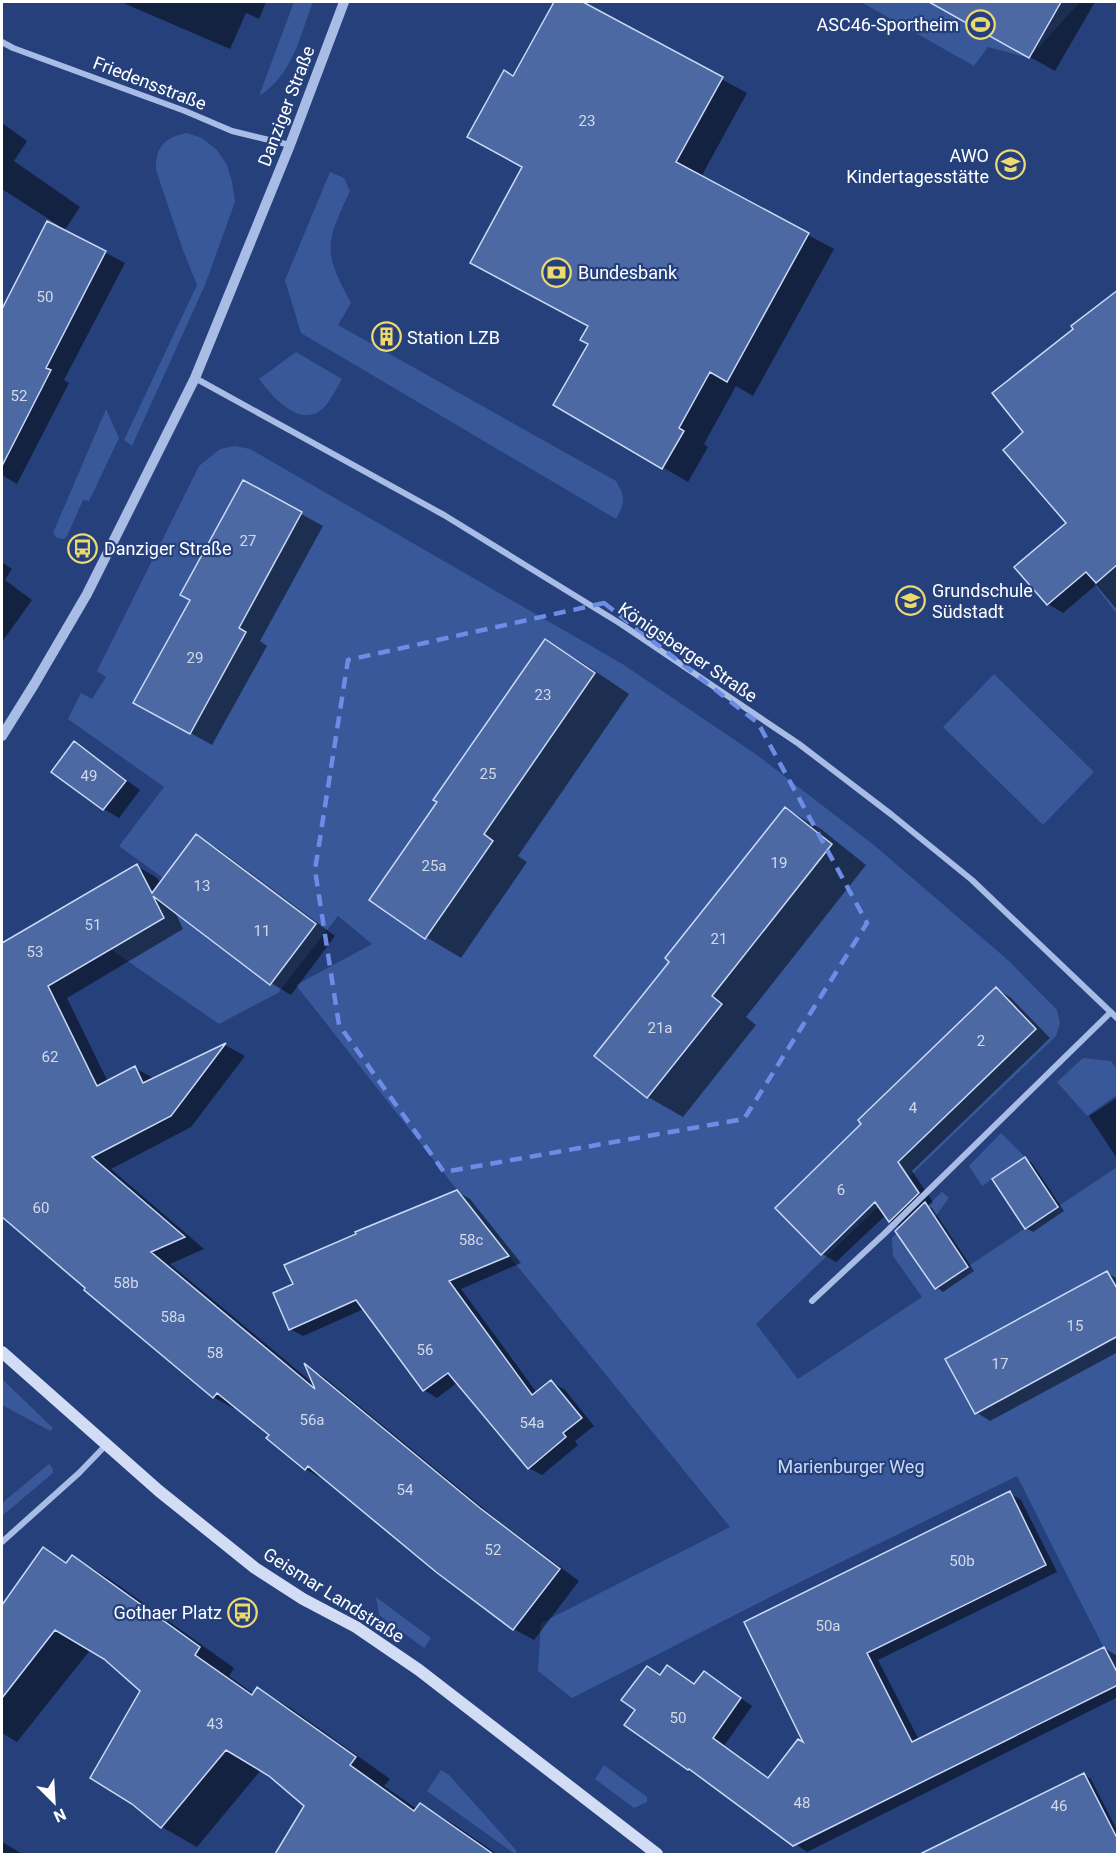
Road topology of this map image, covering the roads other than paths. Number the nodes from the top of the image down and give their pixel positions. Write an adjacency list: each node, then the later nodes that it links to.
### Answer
1 (344, 2): 3 (street, Danziger Straße)
2 (2, 42): 3 (street, Friedensstraße)
3 (290, 145): 4 (street, Danziger Straße)
4 (195, 378): 5 (street, Danziger Straße); 6 (street, Königsberger Straße)
5 (2, 736)
6 (1111, 1012): 7 (street, Königsberger Straße); 8 (street)
7 (1118, 1019)
8 (812, 1301)
9 (2, 1352): 10 (main road, Geismar Landstraße)
10 (106, 1444): 11 (street); 12 (main road, Geismar Landstraße)
11 (2, 1542)
12 (657, 1854)

